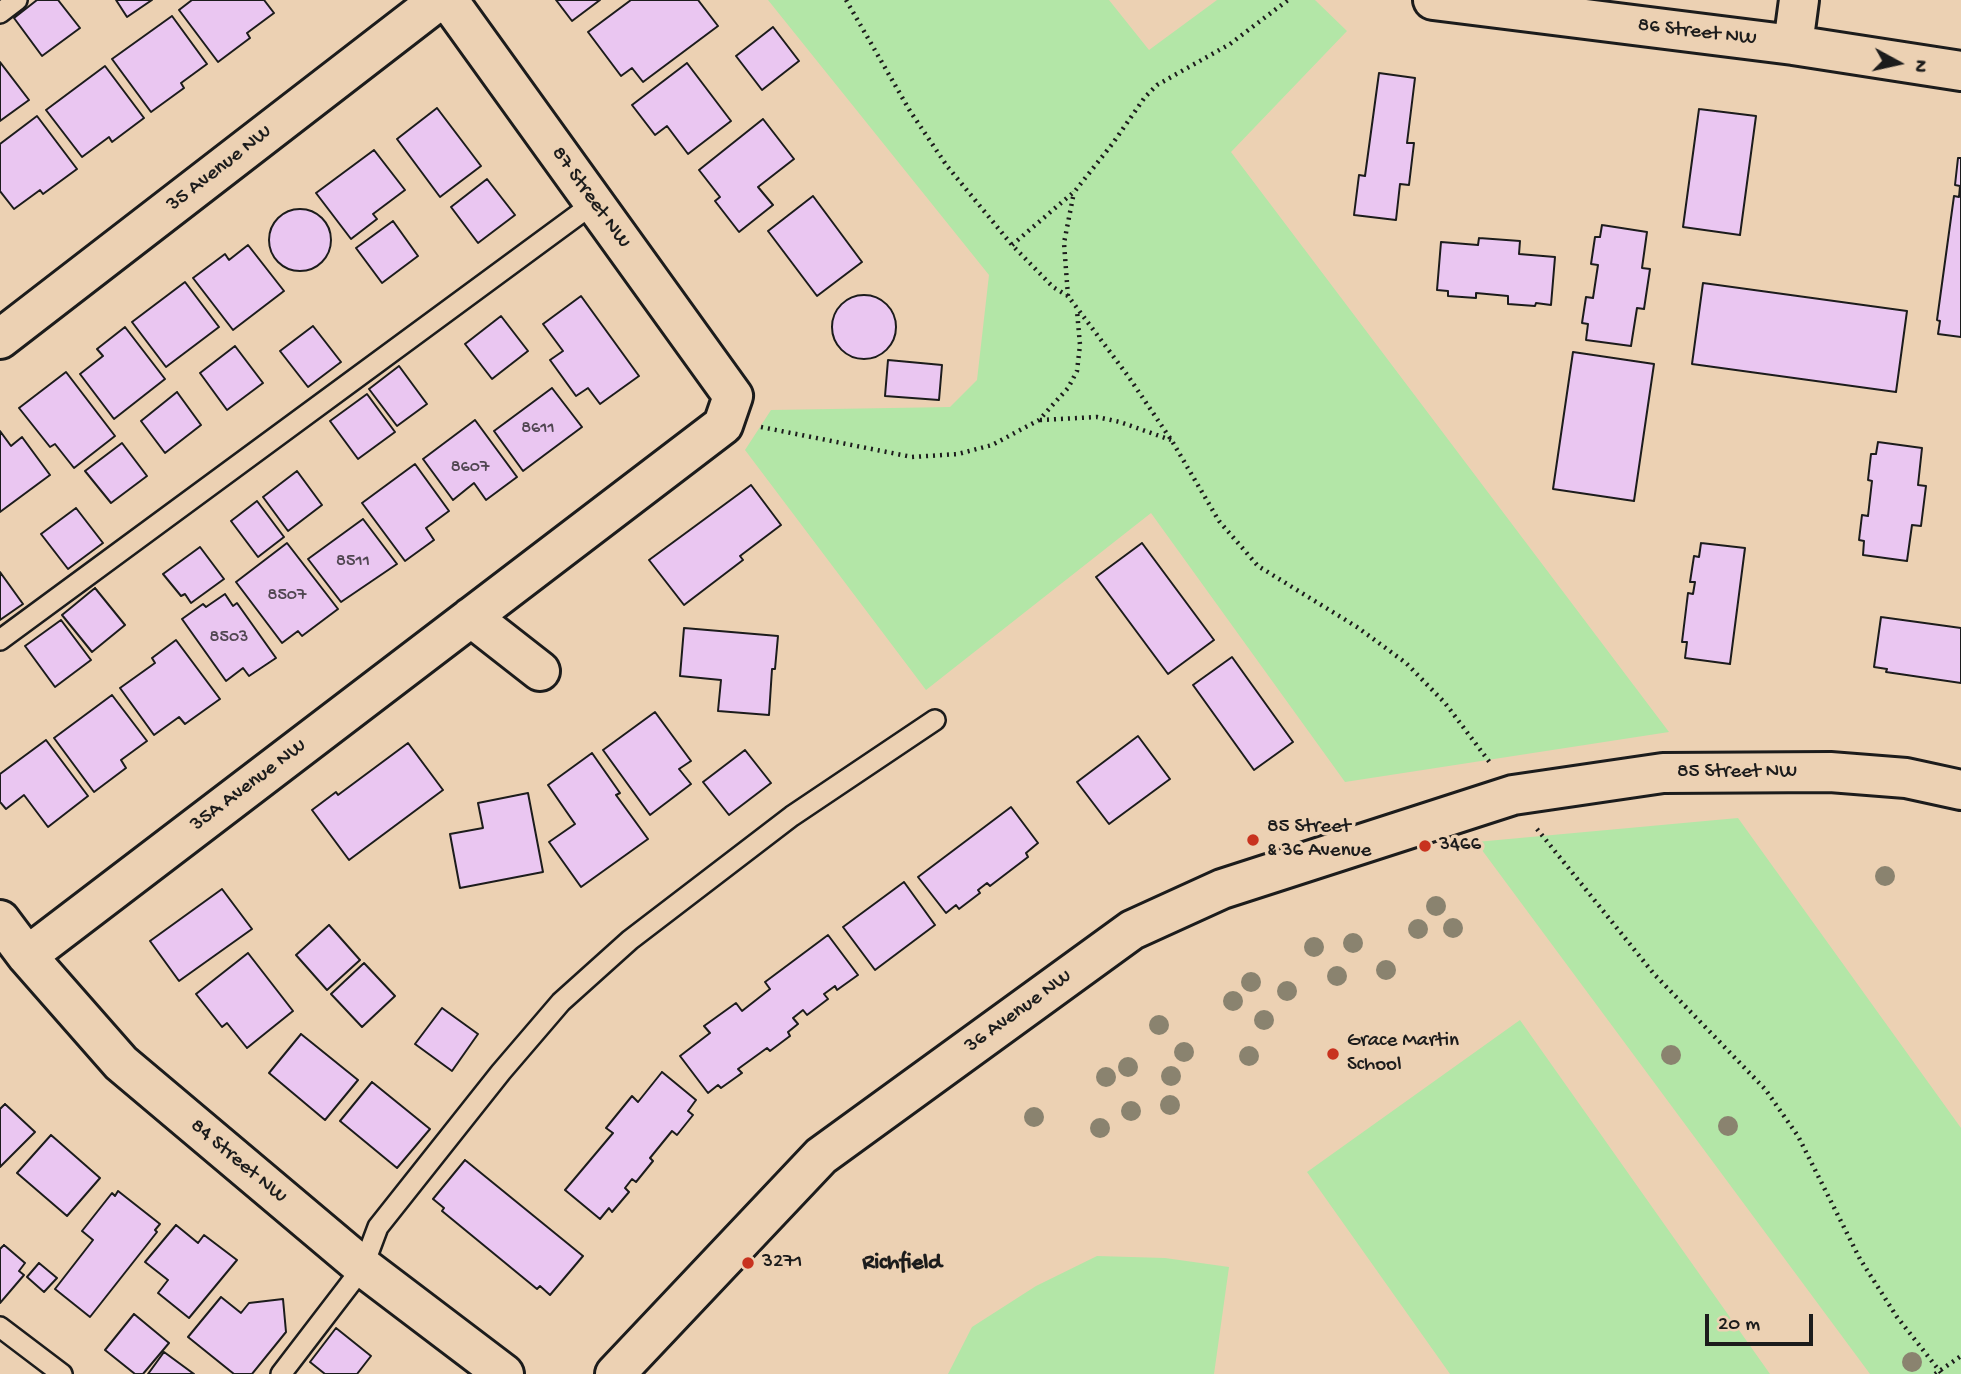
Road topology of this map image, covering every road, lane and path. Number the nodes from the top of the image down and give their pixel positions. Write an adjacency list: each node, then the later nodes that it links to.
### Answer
1 (17, 0): 8 (lane)
2 (439, 0): 16 (street, 35 Avenue NW)
3 (448, 0): 12 (street, 87 Street NW)
4 (846, 0): 13 (path)
5 (1288, 0): 11 (path)
6 (1433, 0): 9 (street, 86 Street NW)
7 (1798, 0): 9 (street)
8 (0, 13)
9 (1793, 45): 10 (street, 86 Street NW)
10 (1961, 71)
11 (1074, 191): 13 (path); 14 (path)
12 (594, 203): 17 (street, 87 Street NW); 22 (lane)
13 (1012, 246): 14 (path)
14 (1068, 296): 15 (path)
15 (1077, 310): 18 (path); 20 (path)
16 (0, 339)
17 (733, 396): 21 (street, 35A Avenue NW)
18 (1039, 420): 19 (path); 20 (path)
19 (757, 426)
20 (1172, 441): 26 (path)
21 (471, 617): 23 (street); 28 (street, 35A Avenue NW)
22 (0, 640)
23 (540, 671)
24 (935, 720): 29 (lane)
25 (1961, 790): 26 (street, 85 Street NW)
26 (1513, 794): 32 (path); 36 (street, 36 Avenue NW)
27 (0, 920): 28 (street, 84 Street NW)
28 (27, 956): 29 (street, 84 Street NW)
29 (363, 1267): 34 (lane); 35 (street, 84 Street NW)
30 (0, 1327): 33 (lane)
31 (1961, 1356): 32 (path)
32 (1939, 1373)
33 (62, 1374)
34 (281, 1374)
35 (504, 1374)
36 (615, 1374)

